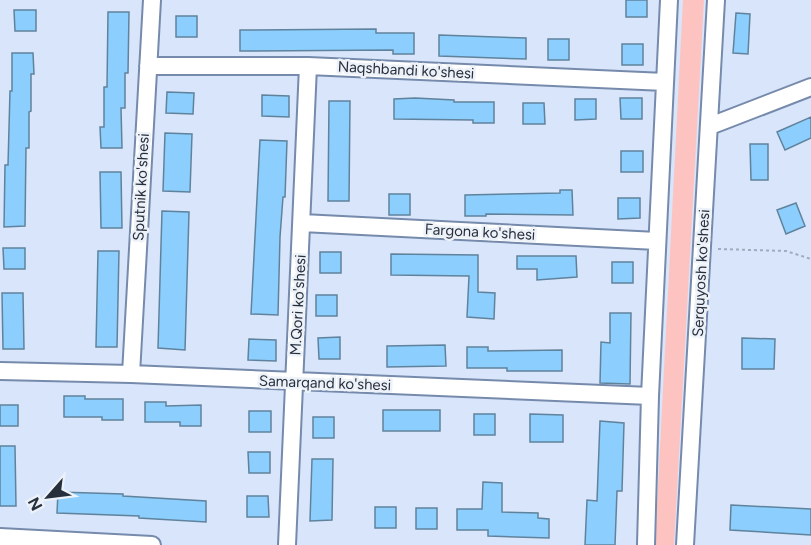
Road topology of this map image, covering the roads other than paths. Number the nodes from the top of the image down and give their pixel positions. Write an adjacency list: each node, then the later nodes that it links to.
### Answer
1 (153, 0): 4 (street, Sputnik ko'shesi)
2 (669, 0): 6 (street)
3 (716, 0): 8 (street, Serquyosh ko'shesi)
4 (148, 66): 5 (street, Naqshbandi ko'shesi); 12 (street, Sputnik ko'shesi)
5 (308, 66): 6 (street, Naqshbandi ko'shesi); 9 (street, M.Qori ko'shesi)
6 (665, 82): 10 (street)
7 (811, 87): 8 (street)
8 (710, 126): 19 (street, Serquyosh ko'shesi)
9 (302, 223): 10 (street, Fargona ko'shesi); 13 (street, M.Qori ko'shesi)
10 (657, 241): 14 (street)
11 (0, 371): 12 (street, Samarqand ko'shesi)
12 (131, 374): 13 (street, Samarqand ko'shesi)
13 (293, 382): 14 (street, Samarqand ko'shesi); 17 (street, M.Qori ko'shesi)
14 (650, 396): 18 (street)
15 (0, 537): 16 (street)
16 (152, 545)
17 (287, 545)
18 (646, 545)
19 (685, 545)

